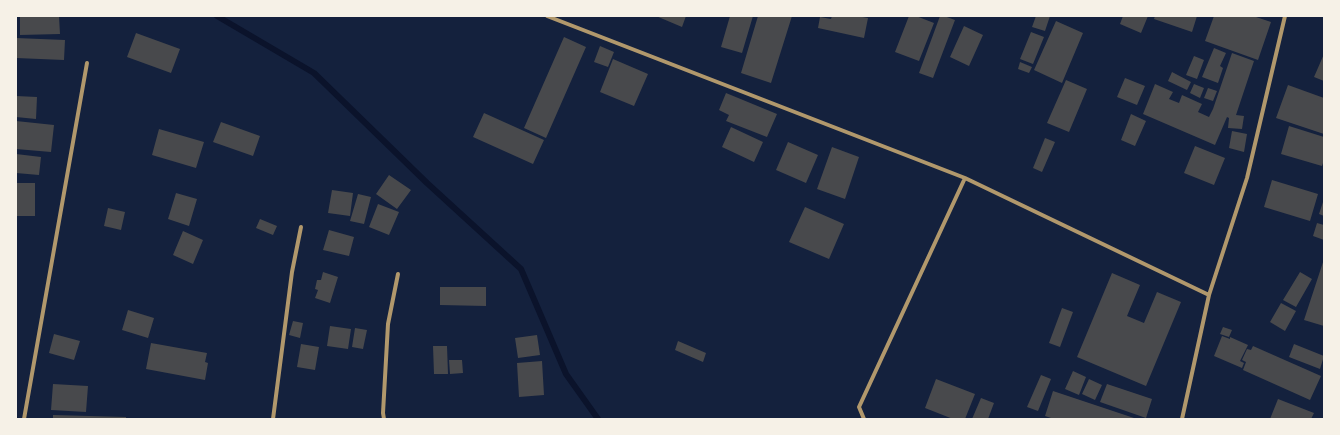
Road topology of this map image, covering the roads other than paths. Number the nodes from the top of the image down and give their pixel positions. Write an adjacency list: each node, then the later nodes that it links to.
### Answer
1 (547, 16): 4 (street)
2 (1285, 16): 7 (street)
3 (87, 63): 8 (street)
4 (966, 178): 7 (street); 11 (street)
5 (301, 227): 9 (street)
6 (398, 274): 10 (street)
7 (1209, 295): 12 (street)
8 (24, 419)
9 (273, 419)
10 (384, 419)
11 (864, 419)
12 (1182, 419)

